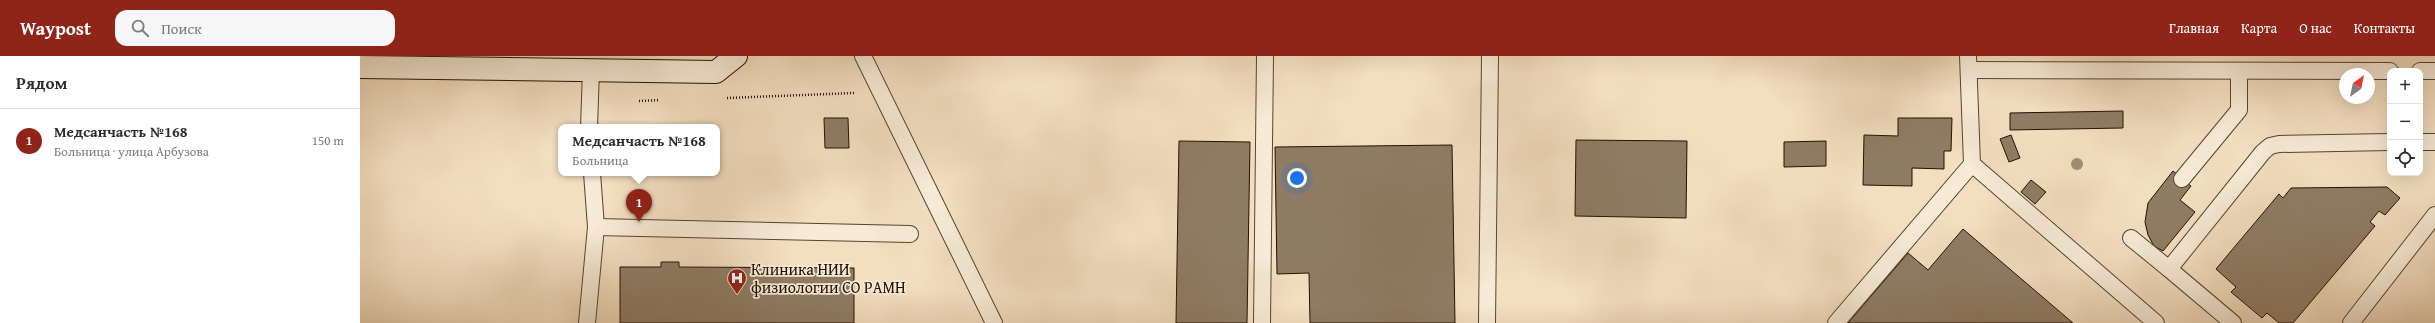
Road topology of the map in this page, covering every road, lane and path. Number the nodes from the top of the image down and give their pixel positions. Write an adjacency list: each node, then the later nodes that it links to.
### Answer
1 (736, 56): 7 (main road)
2 (863, 56): 12 (lane)
3 (1264, 56): 30 (lane)
4 (1490, 56): 31 (lane)
5 (1969, 63): 8 (lane); 20 (lane)
6 (360, 67): 7 (main road)
7 (591, 70): 16 (lane)
8 (2239, 71): 9 (lane); 22 (lane)
9 (2387, 71)
10 (2423, 71): 11 (lane)
11 (2435, 71)
12 (880, 92): 13 (path); 29 (lane)
13 (725, 98)
14 (662, 100): 15 (path)
15 (639, 101)
16 (588, 124)
17 (2387, 142): 27 (lane)
18 (2423, 142): 19 (lane)
19 (2435, 142)
20 (1972, 164): 32 (lane); 33 (lane)
21 (592, 176): 24 (lane)
22 (2182, 179)
23 (2435, 215): 35 (lane)
24 (596, 227): 25 (lane); 28 (lane)
25 (910, 234)
26 (2131, 238): 27 (lane)
27 (2169, 269): 34 (lane)
28 (587, 323)
29 (994, 323)
30 (1262, 323)
31 (1487, 323)
32 (1836, 323)
33 (2156, 323)
34 (2233, 323)
35 (2351, 323)

